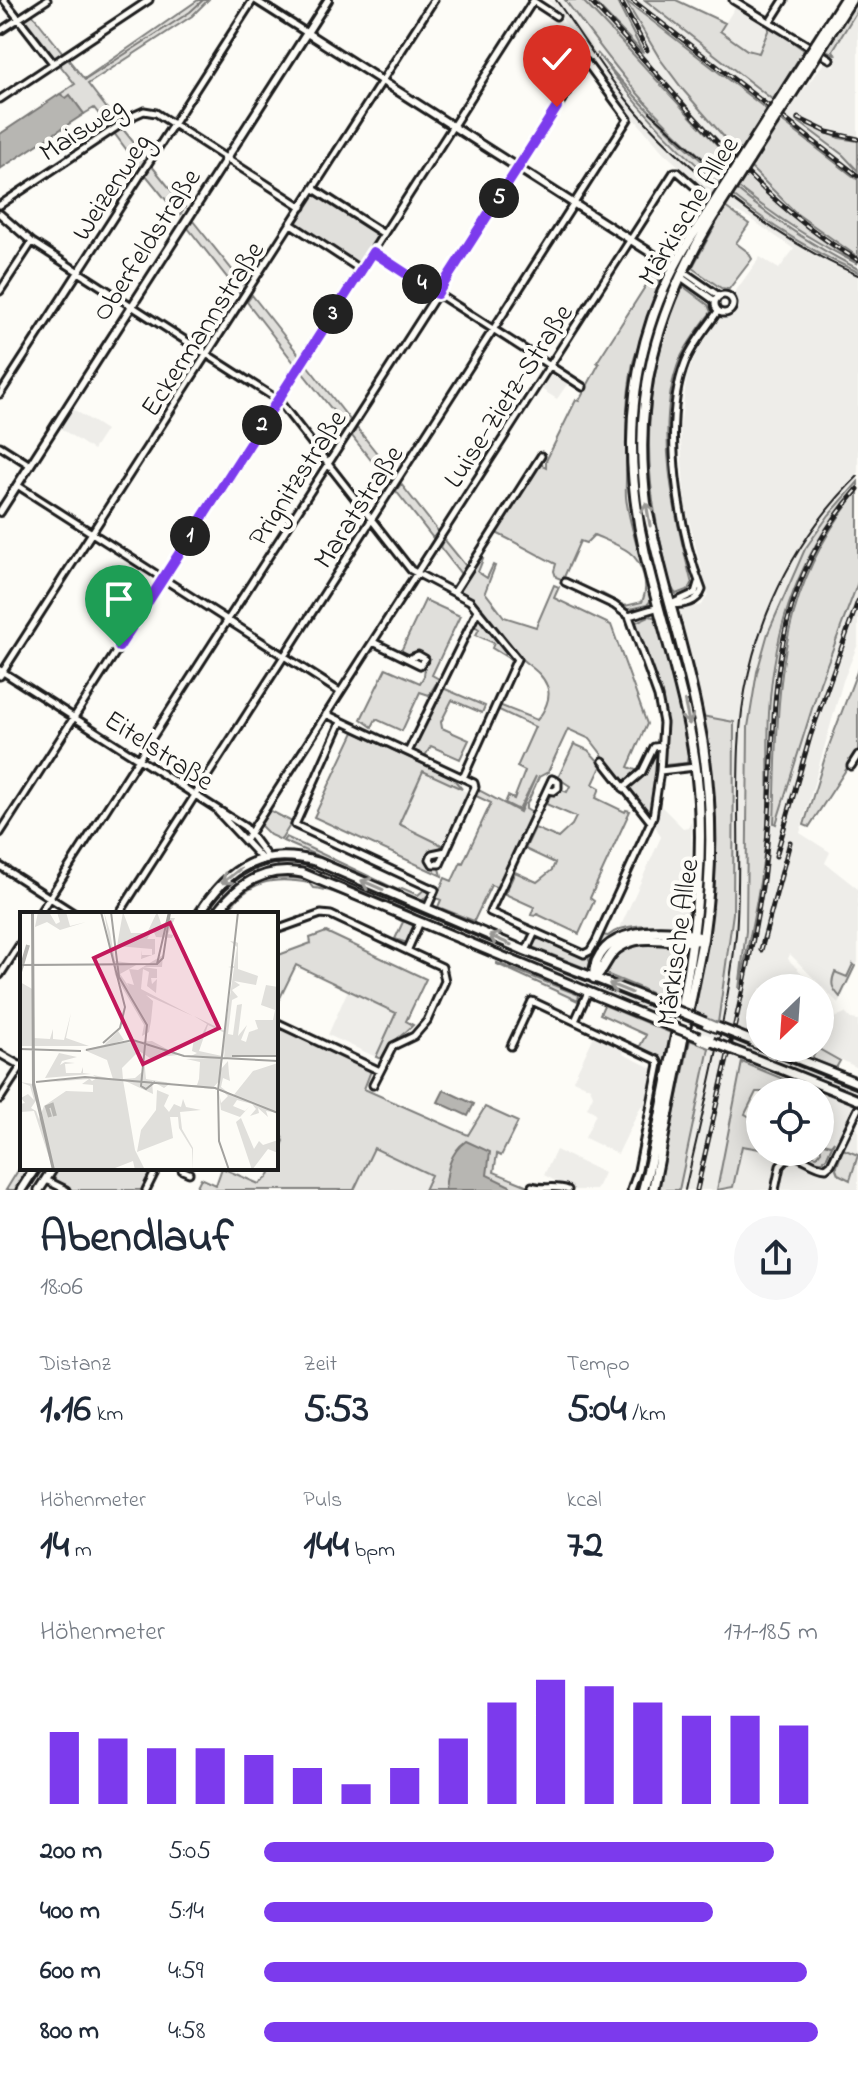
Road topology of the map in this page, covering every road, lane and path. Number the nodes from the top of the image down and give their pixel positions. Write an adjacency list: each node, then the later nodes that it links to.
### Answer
1 (4, 0): 13 (street)
2 (47, 0): 13 (street)
3 (149, 0): 19 (street)
4 (254, 0): 16 (street); 23 (street, Weizenweg)
5 (328, 0): 16 (street, Oberfeldstraße)
6 (434, 0): 20 (street, Eckermannstraße)
7 (733, 0): 14 (street)
8 (784, 0): 14 (street)
9 (844, 0): 17 (main road, Märkische Allee)
10 (851, 0): 17 (main road, Märkische Allee)
11 (532, 1): 12 (street); 24 (street)
12 (556, 16)
13 (19, 19): 15 (street); 19 (street)
14 (770, 22): 18 (street)
15 (0, 31)
16 (307, 33): 20 (street); 25 (street, Oberfeldstraße)
17 (818, 46): 33 (main road, Märkische Allee, bridge)
18 (830, 59)
19 (53, 63): 21 (street)
20 (382, 82): 24 (street); 27 (street, Eckermannstraße)
21 (0, 99)
22 (628, 119): 26 (street, Prignitzstraße); 29 (street, Maratstraße)
23 (173, 124): 25 (street, Maisweg); 30 (street, Maisweg); 41 (street, Weizenweg)
24 (453, 127): 26 (street); 35 (street)
25 (226, 158): 31 (street, Maisweg); 46 (street, Oberfeldstraße)
26 (518, 168): 29 (street); 44 (street, Prignitzstraße)
27 (314, 189): 31 (street, Eckermannstraße); 35 (street)
28 (705, 200): 36 (street, Luise-Zietz-Straße)
29 (573, 204): 36 (street); 48 (street, Maratstraße)
30 (0, 205)
31 (302, 207): 34 (street, Eckermannstraße)
32 (0, 214): 37 (street)
33 (710, 216): 39 (main road, Märkische Allee); 42 (main road, Märkische Allee)
34 (291, 224): 40 (street); 49 (street, Eckermannstraße)
35 (384, 234): 38 (street)
36 (630, 240): 39 (street); 50 (street, Luise-Zietz-Straße)
37 (32, 242): 41 (street); 43 (street)
38 (373, 252): 40 (street); 44 (street)
39 (671, 267): 42 (main road); 67 (main road, Märkische Allee)
40 (361, 270): 53 (street)
41 (78, 272): 46 (street); 52 (street, Weizenweg)
42 (682, 274): 45 (street); 66 (main road, Märkische Allee, one-way to 42)
43 (0, 291)
44 (437, 294): 48 (street); 56 (street, Prignitzstraße)
45 (717, 299): 47 (street); 47 (street)
46 (132, 306): 49 (street); 57 (street, Oberfeldstraße)
47 (718, 311): 66 (street)
48 (493, 329): 50 (street); 60 (street, Maratstraße)
49 (207, 355): 53 (street); 61 (street, Eckermannstraße)
50 (549, 366): 51 (street); 62 (street, Luise-Zietz-Straße)
51 (583, 387)
52 (0, 394)
53 (278, 400): 56 (street); 63 (street)
54 (0, 446): 57 (street)
55 (541, 456): 65 (street)
56 (328, 464): 60 (street); 70 (street, Prignitzstraße)
57 (30, 465): 58 (street, Oberfeldstraße)
58 (17, 485): 59 (street, Oberfeldstraße); 61 (street)
59 (0, 512)
60 (372, 519): 62 (street); 72 (street, Maratstraße)
61 (92, 533): 63 (street); 74 (street, Eckermannstraße)
62 (416, 574): 65 (street); 71 (street, Luise-Zietz-Straße)
63 (163, 579): 70 (street); 77 (street)
64 (565, 582): 69 (street)
65 (455, 591): 68 (street)
66 (670, 604): 67 (main road); 110 (main road, Märkische Allee)
67 (660, 607): 69 (street); 85 (main road, Märkische Allee, one-way to 85)
68 (478, 610): 80 (street); 87 (street)
69 (629, 616): 79 (street, Märkische Allee)
70 (228, 620): 72 (street); 82 (street, Prignitzstraße)
71 (373, 642): 73 (street); 75 (street, Luise-Zietz-Straße)
72 (284, 656): 75 (street); 90 (street, Maratstraße)
73 (408, 659)
74 (1, 672): 77 (street, Eitelstraße)
75 (340, 692): 76 (street, Luise-Zietz-Straße)
76 (326, 714): 78 (street); 93 (street, Luise-Zietz-Straße)
77 (74, 717): 82 (street, Eitelstraße); 94 (street)
78 (341, 722): 80 (street); 101 (street)
79 (662, 746): 86 (street, Märkische Allee); 89 (street)
80 (408, 752): 87 (street)
81 (858, 755): 84 (street)
82 (139, 759): 90 (street, Eitelstraße); 100 (street, Prignitzstraße)
83 (603, 761): 89 (street, Märkische Allee)
84 (851, 766)
85 (696, 767): 86 (street); 110 (main road, Märkische Allee)
86 (660, 771): 92 (street, Märkische Allee)
87 (463, 778): 96 (street)
88 (552, 779): 109 (street)
89 (623, 788): 92 (street, Märkische Allee)
90 (195, 795): 91 (street, Eitelstraße); 104 (street, Maratstraße)
91 (218, 811): 93 (street, Eitelstraße); 95 (street, Eitelstraße)
92 (651, 822): 109 (street, Märkische Allee)
93 (251, 832): 95 (street, Luise-Zietz-Straße); 97 (street, Eitelstraße)
94 (0, 833)
95 (245, 841): 97 (street, Eitelstraße)
96 (446, 851)
97 (265, 859): 99 (main road); 101 (main road, one-way to 97); 105 (main road, one-way to 105)
98 (0, 866): 100 (street)
99 (271, 873): 106 (main road); 107 (main road)
100 (50, 898): 102 (street, Prignitzstraße); 103 (street)
101 (427, 908): 107 (main road); 113 (main road, one-way to 101)
102 (40, 912)
103 (72, 912)
104 (120, 912)
105 (200, 912)
106 (218, 912)
107 (420, 922): 112 (street); 116 (main road)
108 (278, 929): 112 (street)
109 (534, 934): 113 (street)
110 (697, 938): 115 (main road); 131 (main road, Märkische Allee); 133 (main road, Märkische Allee)
111 (20, 944): 114 (street)
112 (408, 949): 125 (street)
113 (526, 951): 115 (main road)
114 (0, 975)
115 (594, 978): 116 (main road); 119 (main road, one-way to 115, bridge)
116 (588, 992): 117 (street); 129 (main road, bridge)
117 (575, 1021): 120 (street); 130 (street)
118 (278, 1023): 125 (street)
119 (746, 1039)
120 (511, 1046)
121 (0, 1054): 123 (street)
122 (805, 1062): 126 (main road)
123 (20, 1065)
124 (20, 1069): 128 (street)
125 (380, 1071): 127 (street)
126 (858, 1083)
127 (373, 1085)
128 (0, 1099)
129 (858, 1100)
130 (651, 1104): 131 (street); 146 (street)
131 (662, 1106): 133 (main road); 147 (main road, Märkische Allee)
132 (858, 1109): 149 (street)
133 (664, 1146): 148 (main road, Märkische Allee)
134 (34, 1170): 141 (main road)
135 (52, 1170): 139 (main road)
136 (156, 1170): 144 (street)
137 (182, 1170): 138 (street)
138 (189, 1173)
139 (46, 1180): 142 (main road); 143 (street)
140 (532, 1186): 145 (street)
141 (21, 1190)
142 (39, 1190)
143 (66, 1190)
144 (146, 1190)
145 (568, 1190)
146 (631, 1190)
147 (643, 1190)
148 (653, 1190)
149 (775, 1190)

